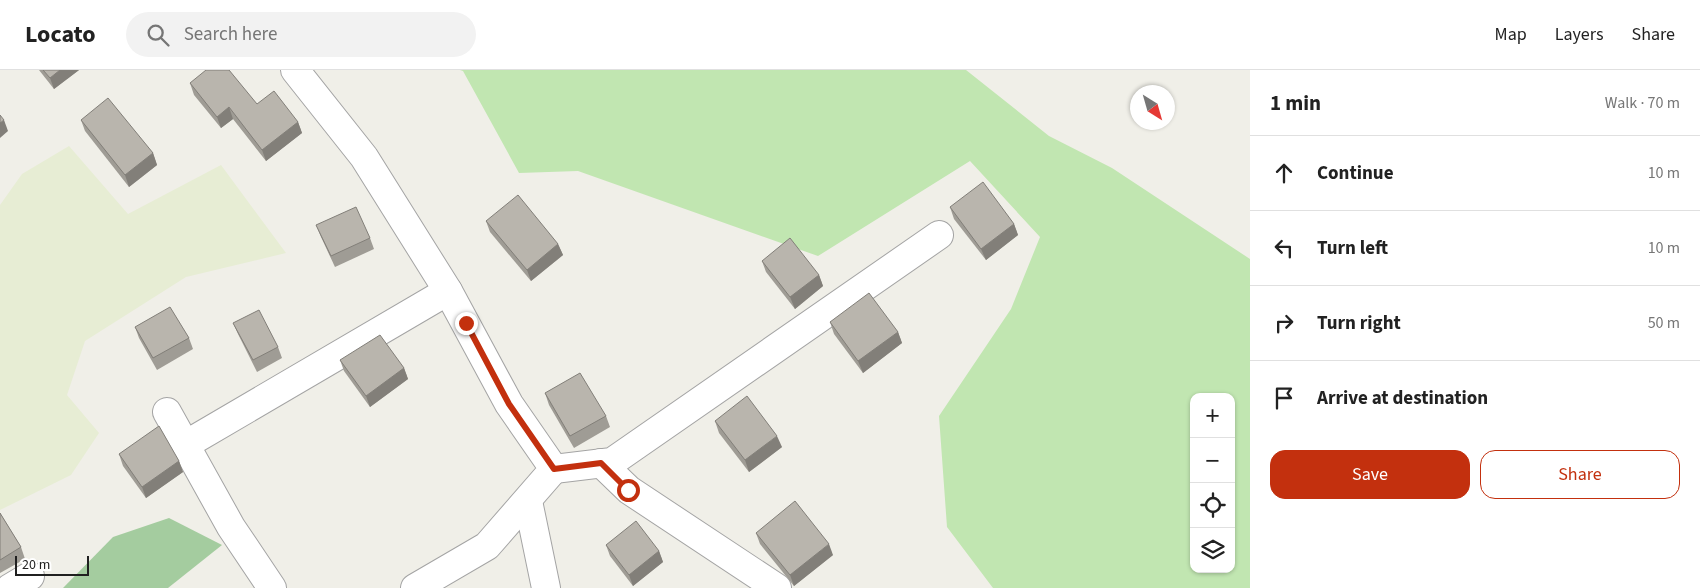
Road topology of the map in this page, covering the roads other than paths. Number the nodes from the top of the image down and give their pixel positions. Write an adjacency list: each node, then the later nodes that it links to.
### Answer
1 (295, 70): 3 (street)
2 (939, 234): 6 (street)
3 (448, 291): 5 (street); 7 (street)
4 (167, 412): 5 (street)
5 (185, 445): 9 (street)
6 (601, 463): 7 (street); 12 (street)
7 (554, 469): 8 (street)
8 (528, 501): 10 (street); 11 (street)
9 (272, 588)
10 (415, 588)
11 (546, 588)
12 (777, 588)

